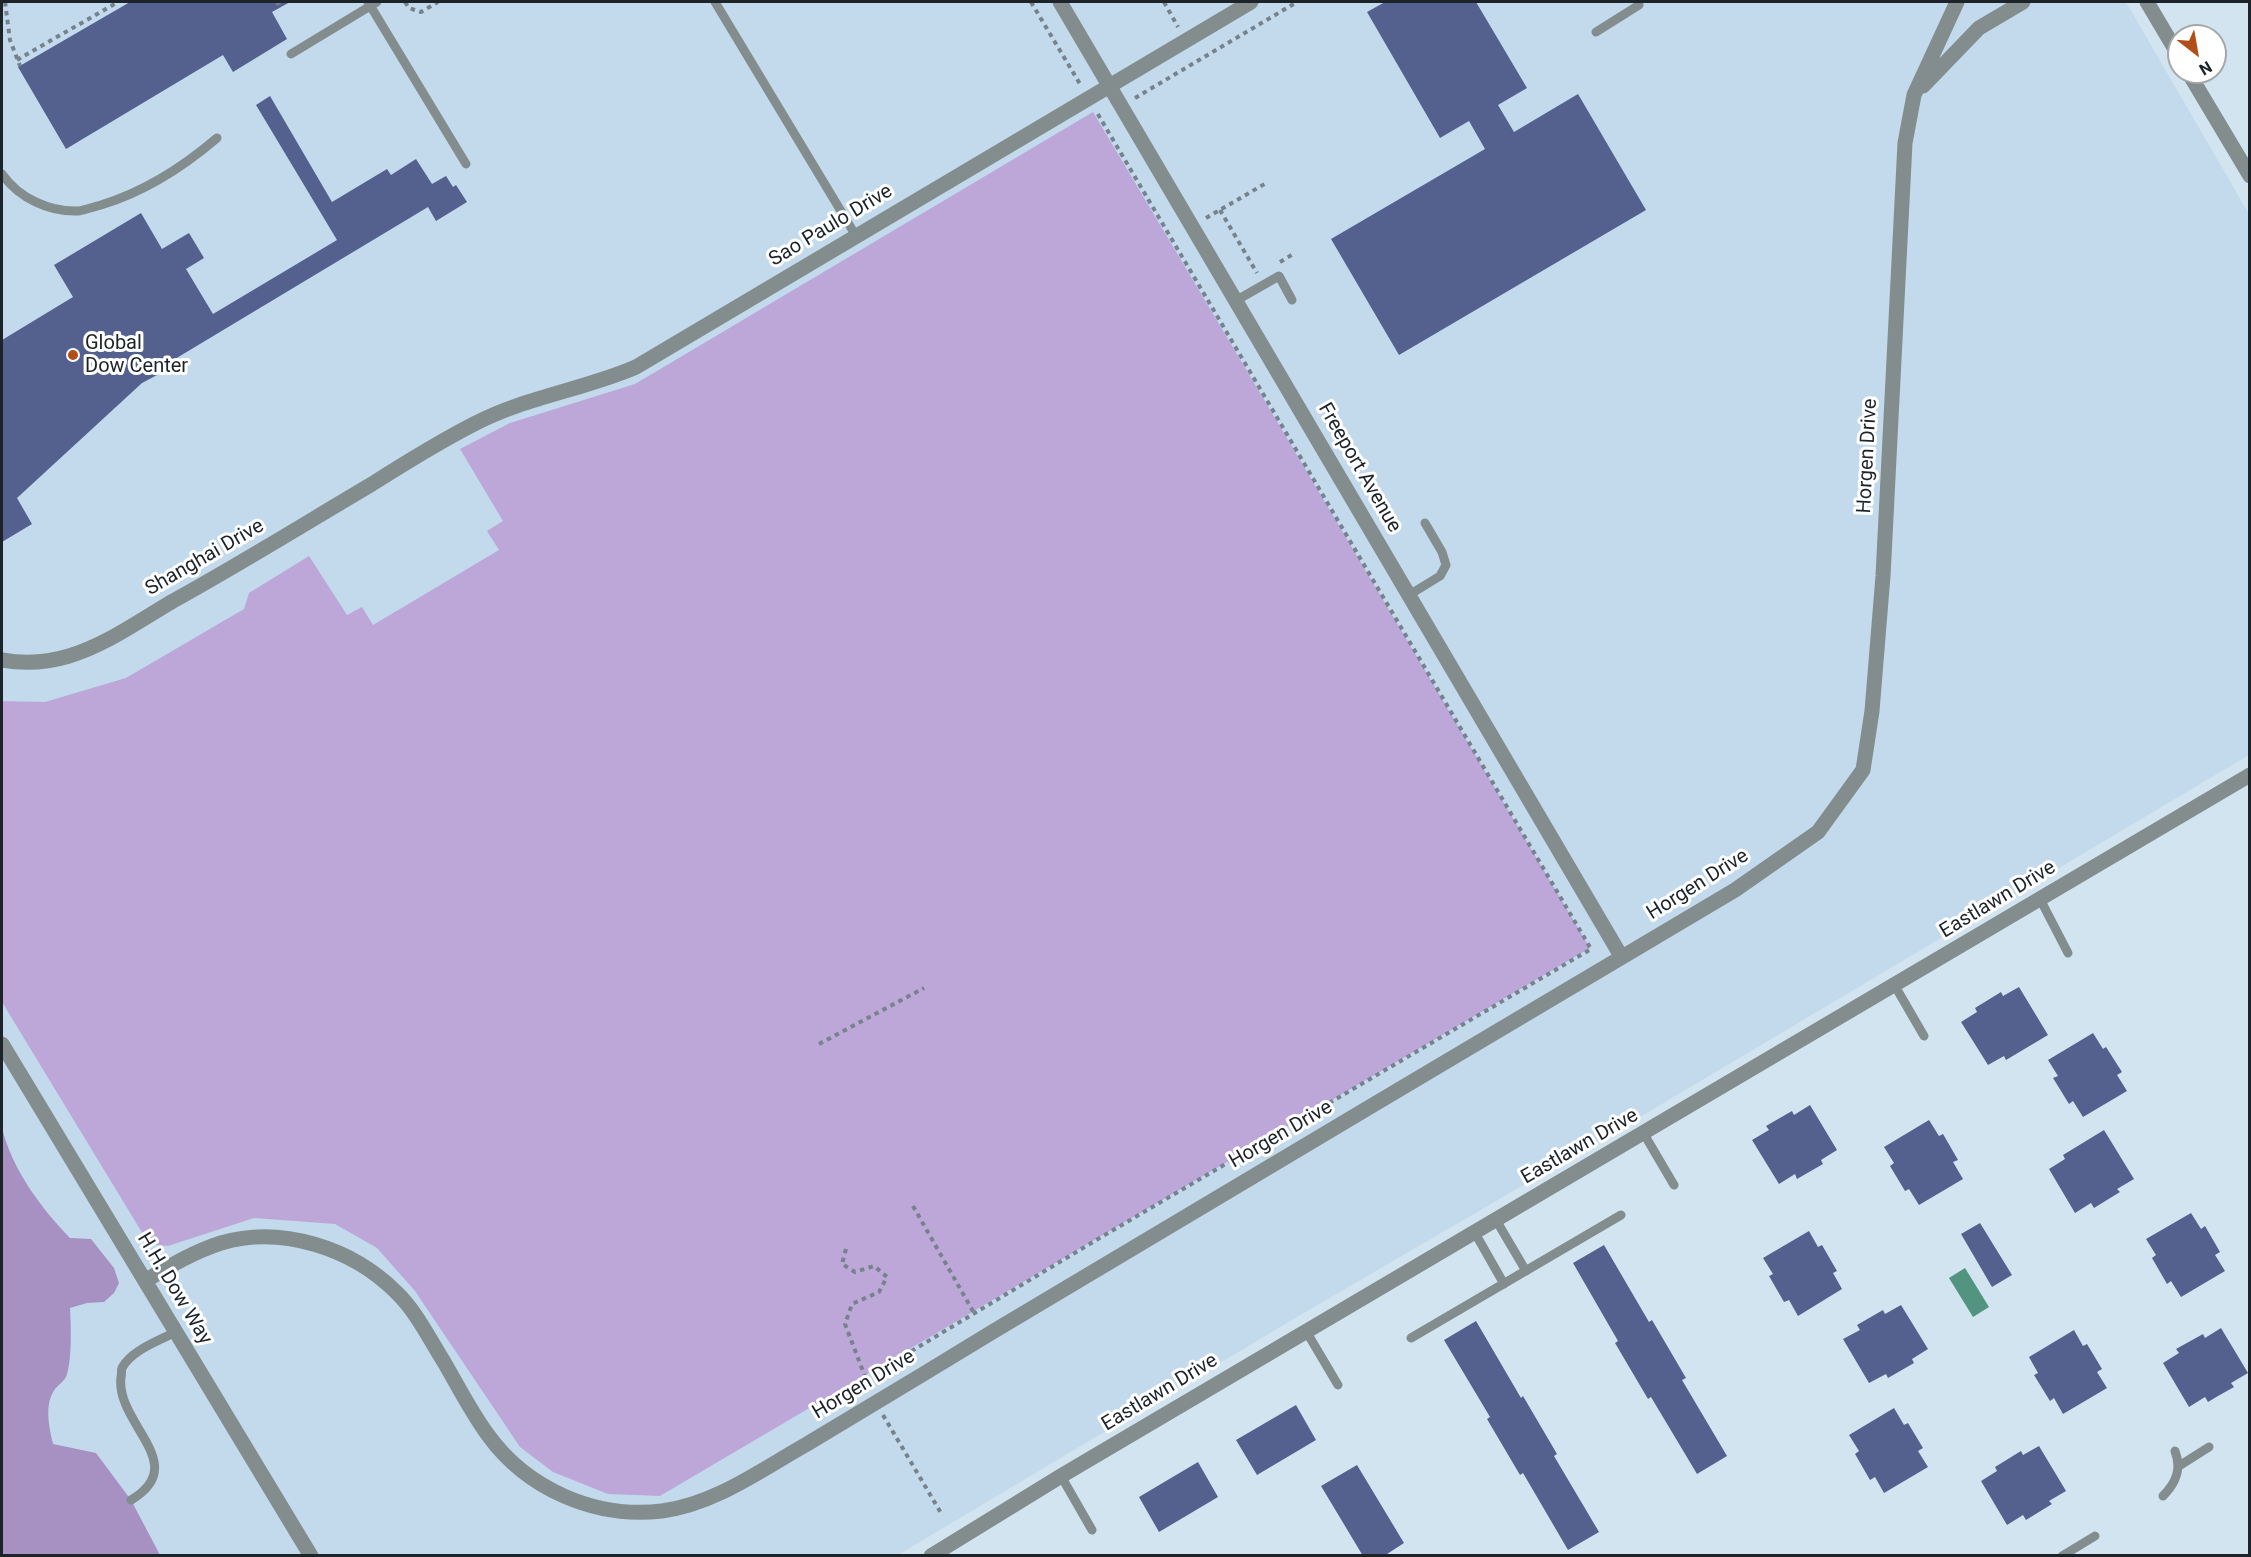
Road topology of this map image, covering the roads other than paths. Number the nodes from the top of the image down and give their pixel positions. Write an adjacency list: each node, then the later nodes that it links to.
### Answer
1 (715, 2): 19 (lane)
2 (1060, 2): 13 (street, Freeport Avenue)
3 (1251, 2): 13 (street, Sao Paulo Drive)
4 (1957, 2): 14 (street, Horgen Drive)
5 (2023, 2): 14 (street)
6 (2147, 2): 10 (street)
7 (372, 3): 11 (lane); 16 (lane)
8 (1640, 3): 9 (lane)
9 (1596, 32)
10 (2167, 36)
11 (291, 54)
12 (2195, 84): 18 (street)
13 (1110, 86): 19 (street, Sao Paulo Drive); 20 (street, Freeport Avenue)
14 (1914, 95): 29 (street, Horgen Drive)
15 (217, 138): 17 (lane)
16 (466, 164)
17 (2, 174)
18 (2250, 176)
19 (856, 236): 22 (street, Sao Paulo Drive)
20 (1237, 300): 21 (lane); 24 (street, Freeport Avenue)
21 (1292, 300)
22 (419, 455): 25 (street, Shanghai Drive)
23 (1425, 523): 24 (lane)
24 (1409, 595): 29 (street, Freeport Avenue)
25 (2, 660)
26 (2250, 775): 27 (street, Eastlawn Drive)
27 (2040, 899): 28 (lane); 30 (street, Eastlawn Drive)
28 (2068, 953)
29 (1621, 956): 39 (street, Horgen Drive)
30 (1895, 986): 31 (lane); 33 (street, Eastlawn Drive)
31 (1924, 1036)
32 (2, 1044): 39 (street, H.H. Dow Way)
33 (1644, 1134): 34 (lane); 36 (street, Eastlawn Drive)
34 (1674, 1185)
35 (1621, 1215): 38 (lane)
36 (1496, 1220): 37 (street, Eastlawn Drive); 38 (lane)
37 (1475, 1233): 40 (lane); 41 (street, Eastlawn Drive)
38 (1526, 1271): 40 (lane)
39 (145, 1281): 42 (street, H.H. Dow Way)
40 (1504, 1284): 43 (lane)
41 (1306, 1331): 44 (lane); 48 (street, Eastlawn Drive)
42 (175, 1332): 50 (lane); 53 (street, H.H. Dow Way)
43 (1411, 1338)
44 (1338, 1385)
45 (2210, 1447): 47 (lane)
46 (2175, 1451): 47 (lane)
47 (2179, 1466): 49 (lane)
48 (1061, 1476): 51 (lane); 54 (street, Eastlawn Drive)
49 (2163, 1496)
50 (131, 1500)
51 (1092, 1530)
52 (2095, 1536): 55 (lane)
53 (311, 1556)
54 (931, 1556)
55 (2062, 1556)

